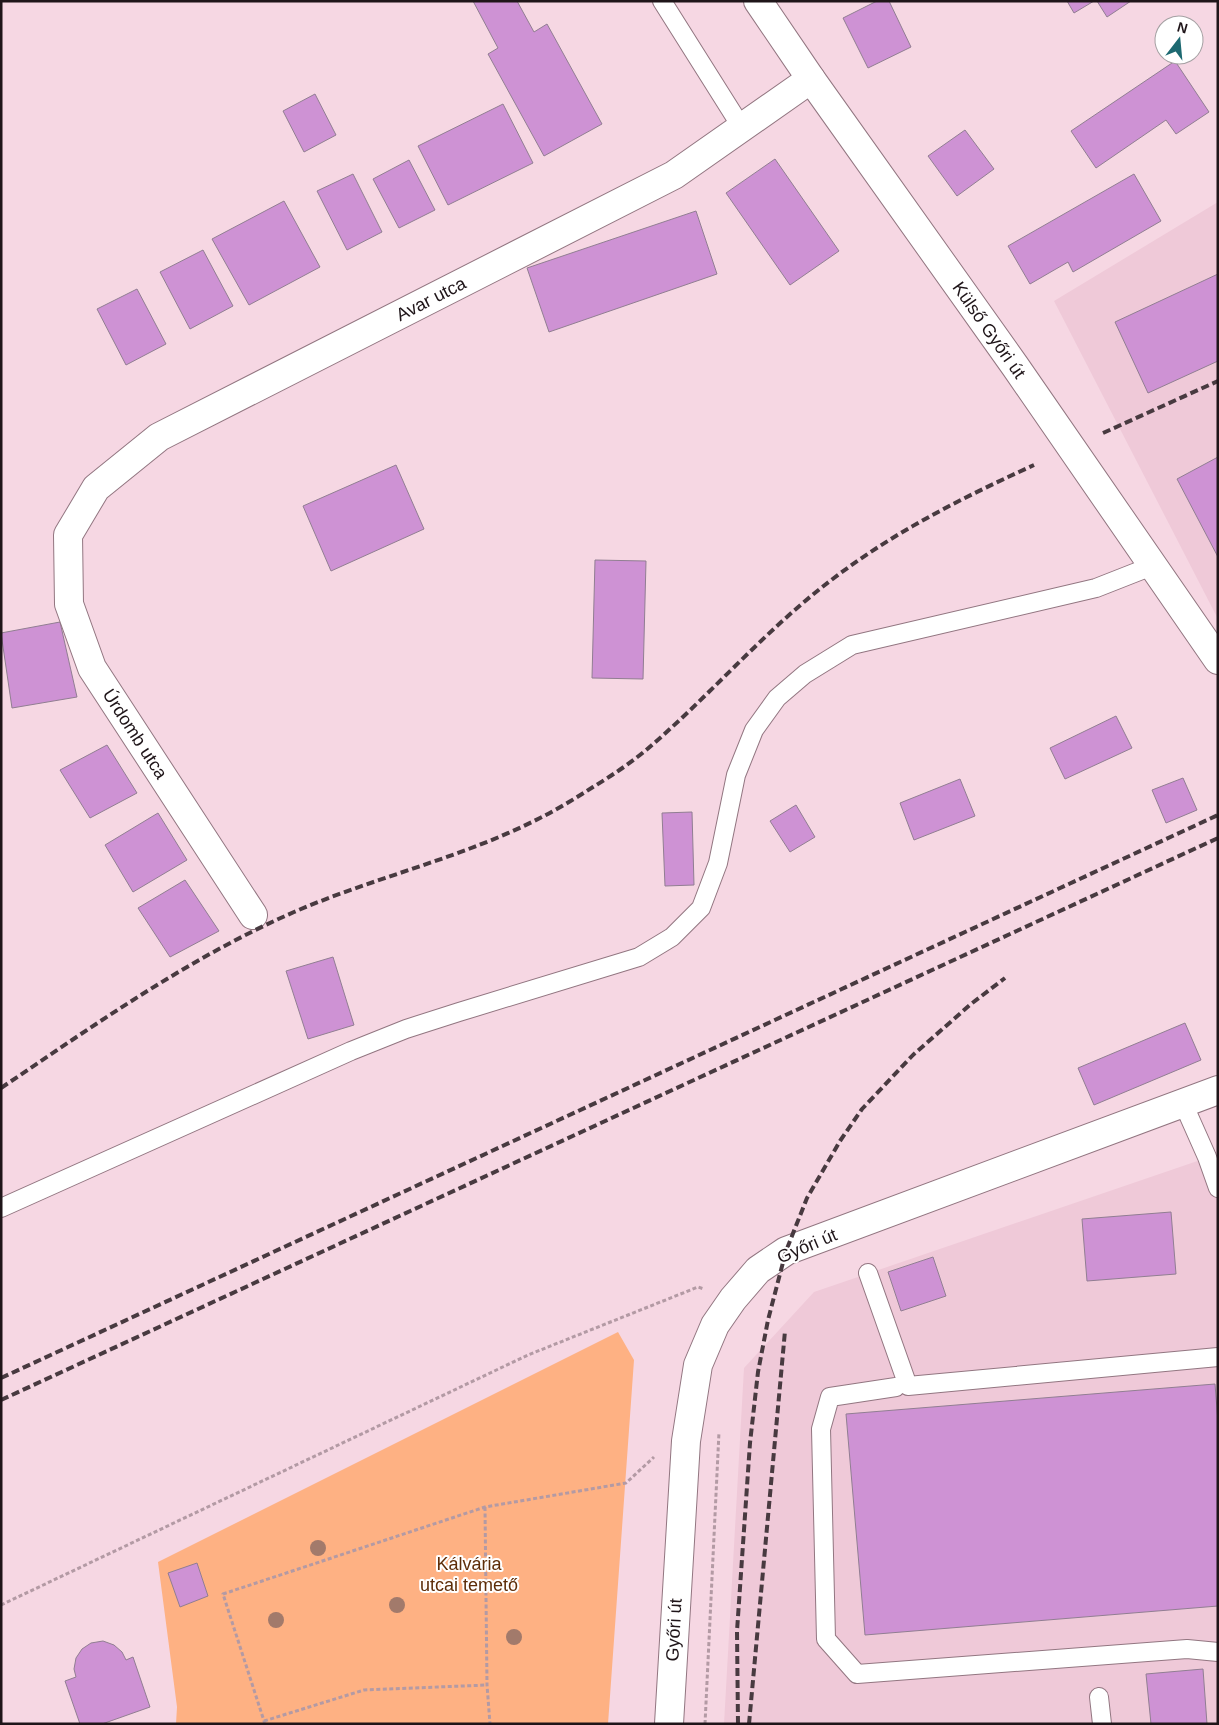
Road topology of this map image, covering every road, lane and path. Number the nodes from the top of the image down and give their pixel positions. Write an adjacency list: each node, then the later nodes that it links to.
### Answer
1 (662, 1): 4 (lane)
2 (758, 1): 3 (street, Külső Győri út)
3 (811, 79): 4 (street, Avar utca); 6 (street, Külső Győri út)
4 (742, 128): 5 (street, Avar utca)
5 (68, 535): 8 (street, Úrdomb utca)
6 (1152, 566): 7 (street, Külső Győri út); 12 (lane)
7 (1218, 660)
8 (254, 914)
9 (1218, 1090): 10 (street, Győri út)
10 (1183, 1103): 11 (lane); 14 (street, Győri út)
11 (1218, 1188)
12 (1, 1208)
13 (868, 1273): 15 (lane)
14 (733, 1298): 20 (path); 26 (street, Győri út)
15 (1218, 1357)
16 (896, 1387): 21 (lane)
17 (720, 1426): 27 (path)
18 (654, 1457): 19 (path)
19 (485, 1507): 22 (path); 24 (path)
20 (1, 1605)
21 (1218, 1652)
22 (487, 1685): 24 (path); 25 (path)
23 (1099, 1697): 28 (lane)
24 (264, 1722)
25 (490, 1724)
26 (669, 1724)
27 (706, 1724)
28 (1102, 1724)

